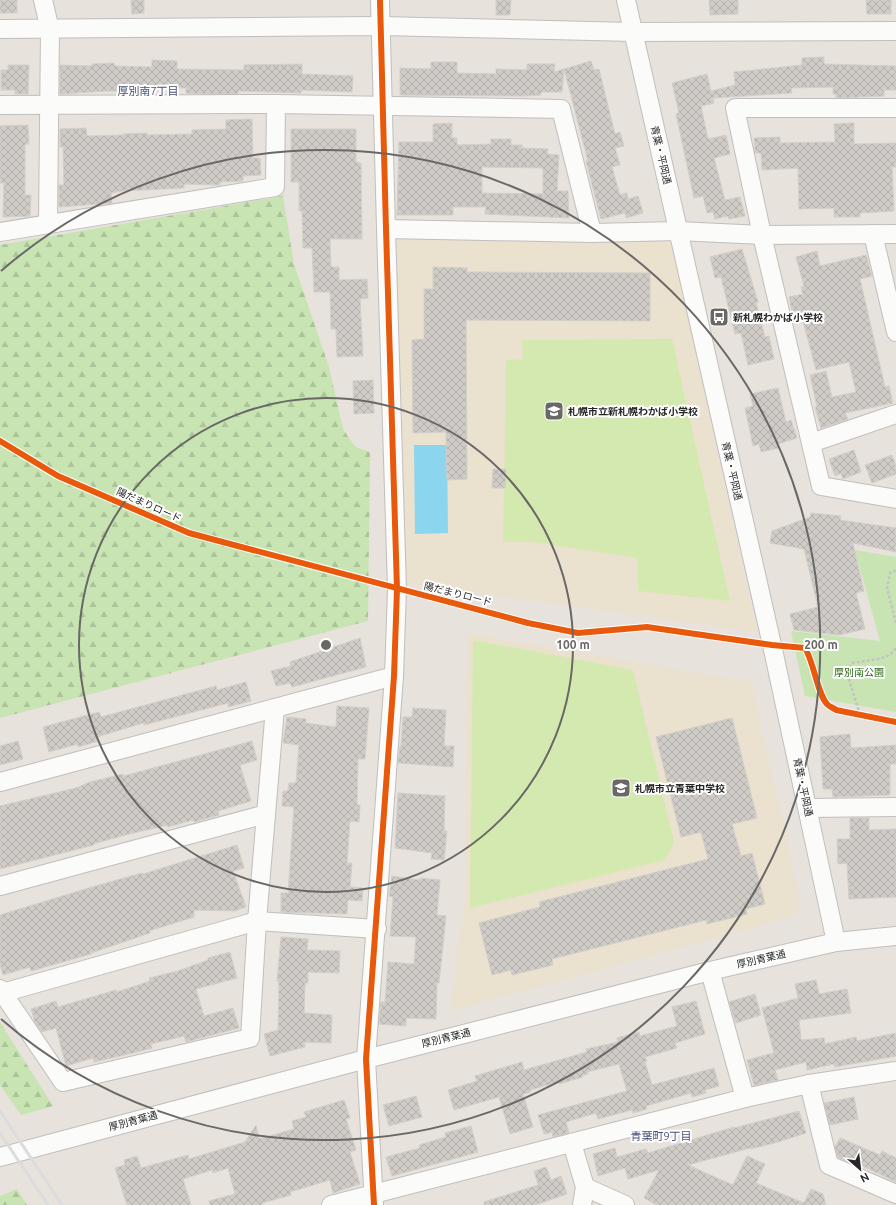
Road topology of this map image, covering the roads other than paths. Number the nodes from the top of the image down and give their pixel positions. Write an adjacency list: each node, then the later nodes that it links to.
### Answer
1 (43, 0): 6 (street)
2 (380, 0): 4 (street)
3 (626, 0): 8 (street, 青葉・平岡通)
4 (381, 26): 6 (street); 8 (street); 12 (street)
5 (0, 29): 6 (street)
6 (50, 30): 11 (street)
7 (896, 31): 8 (street)
8 (633, 32): 16 (street, 青葉・平岡通)
9 (276, 104): 11 (street); 12 (street); 14 (street)
10 (0, 105): 11 (street)
11 (49, 105): 14 (street)
12 (383, 106): 15 (street); 18 (street)
13 (896, 108): 21 (street)
14 (48, 223): 17 (street)
15 (386, 229): 18 (street); 26 (street)
16 (678, 231): 18 (street); 21 (street); 29 (street, 青葉・平岡通)
17 (0, 232)
18 (592, 232)
19 (873, 234): 20 (street); 21 (street); 22 (street)
20 (896, 234)
21 (762, 235): 24 (street)
22 (896, 332)
23 (896, 414): 24 (street)
24 (811, 443): 25 (street)
25 (896, 499)
26 (394, 676): 27 (street); 34 (street)
27 (275, 708): 28 (street); 31 (street)
28 (0, 782)
29 (808, 808): 30 (street); 36 (street, 青葉・平岡通)
30 (896, 808)
31 (266, 814): 32 (street); 33 (street)
32 (0, 886)
33 (257, 921): 34 (street); 38 (street); 38 (street)
34 (377, 928): 39 (street)
35 (896, 936): 36 (street, 厚別青葉通)
36 (836, 942): 37 (street, 厚別青葉通)
37 (710, 971): 39 (street, 厚別青葉通); 42 (street)
38 (1, 991)
39 (366, 1059): 44 (street, 厚別青葉通); 47 (street)
40 (896, 1071): 41 (street)
41 (809, 1084): 42 (street); 46 (street)
42 (745, 1098): 43 (street)
43 (572, 1142): 45 (street); 47 (street)
44 (0, 1157)
45 (585, 1187): 49 (street); 50 (street)
46 (896, 1194)
47 (373, 1199): 48 (street)
48 (331, 1205)
49 (582, 1205)
50 (625, 1205)

